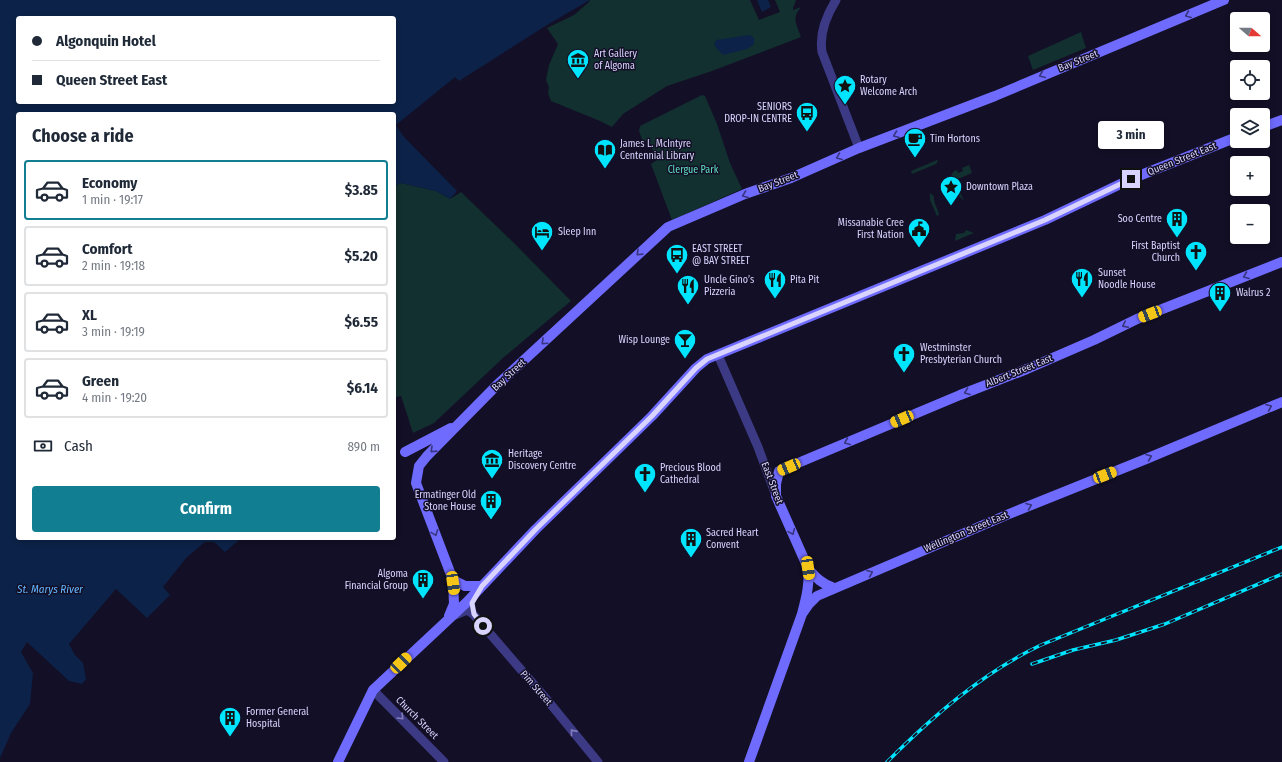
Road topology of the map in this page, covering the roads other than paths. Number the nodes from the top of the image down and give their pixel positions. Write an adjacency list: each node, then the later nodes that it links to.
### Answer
1 (836, 0): 6 (street)
2 (1224, 0): 6 (main road, Bay Street, one-way to 6)
3 (1282, 120): 4 (main road)
4 (1270, 124)
5 (1230, 140): 8 (main road, Queen Street East)
6 (859, 148): 10 (main road, Bay Street, one-way to 10)
7 (1282, 262): 13 (main road, Albert Street East, one-way to 13)
8 (718, 355): 11 (street, East Street); 17 (main road, Queen Street East)
9 (1282, 402): 18 (main road, Wellington Street East, one-way to 9)
10 (460, 423): 12 (main road); 16 (main road, Bay Street, one-way to 16)
11 (758, 447): 13 (street); 14 (street, East Street)
12 (405, 452)
13 (779, 471): 14 (main road)
14 (776, 496): 15 (main road, East Street, one-way to 15)
15 (808, 568): 18 (main road); 20 (main road, East Street)
16 (453, 580): 17 (main road); 21 (main road)
17 (482, 586): 19 (street); 21 (main road, Queen Street East)
18 (834, 588): 20 (main road, Wellington Street East)
19 (474, 614): 21 (street); 25 (street, Pim Street, one-way to 19)
20 (802, 614): 26 (main road, Wellington Street East)
21 (449, 618): 22 (main road, Queen Street East)
22 (373, 690): 23 (main road, Queen Street East); 24 (street, Church Street, one-way to 24)
23 (338, 762)
24 (444, 762)
25 (598, 762)
26 (749, 762)

